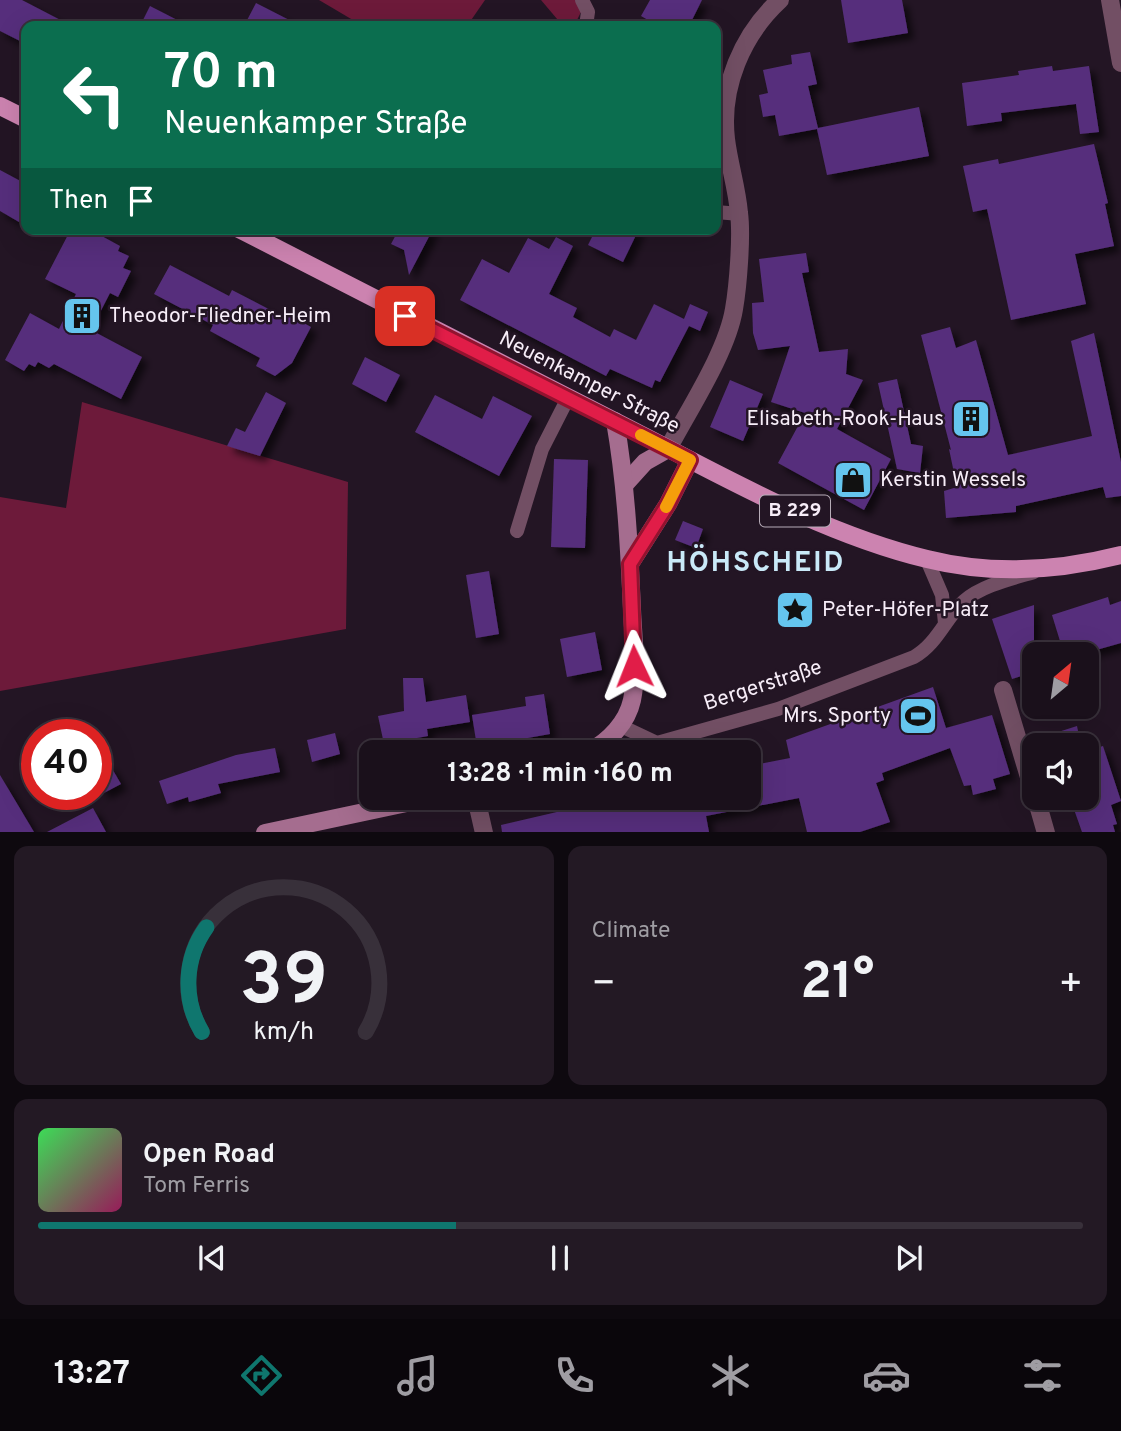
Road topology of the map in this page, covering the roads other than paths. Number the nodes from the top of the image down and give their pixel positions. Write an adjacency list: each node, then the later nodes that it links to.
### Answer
1 (582, 0): 4 (lane)
2 (780, 0): 9 (street)
3 (1110, 0): 5 (street)
4 (587, 21)
5 (1121, 63)
6 (0, 106): 7 (main road)
7 (21, 116)
8 (721, 213): 9 (lane)
9 (740, 215): 13 (street)
10 (251, 235): 11 (main road, Neuenkamper Straße / B 229)
11 (568, 398): 12 (main road, Neuenkamper Straße / B 229); 16 (lane)
12 (615, 421): 13 (main road, Neuenkamper Straße / B 229); 15 (street)
13 (668, 449): 14 (main road, Neuenkamper Straße / B 229); 15 (street)
14 (690, 460): 18 (main road, Neuenkamper Straße / B 229); 19 (street)
15 (626, 483): 19 (street)
16 (517, 531)
17 (1121, 555): 20 (main road, B 229)
18 (927, 559): 20 (main road, B 229); 21 (lane)
19 (630, 564): 23 (street)
20 (1043, 569): 21 (lane, Bergerstraße)
21 (945, 623): 23 (lane, Bergerstraße)
22 (1003, 690): 25 (street)
23 (621, 726): 24 (street)
24 (608, 740)
25 (1022, 753)
26 (372, 810): 29 (street)
27 (479, 810): 30 (street)
28 (1039, 810): 31 (street)
29 (265, 832)
30 (484, 832)
31 (1046, 832)

